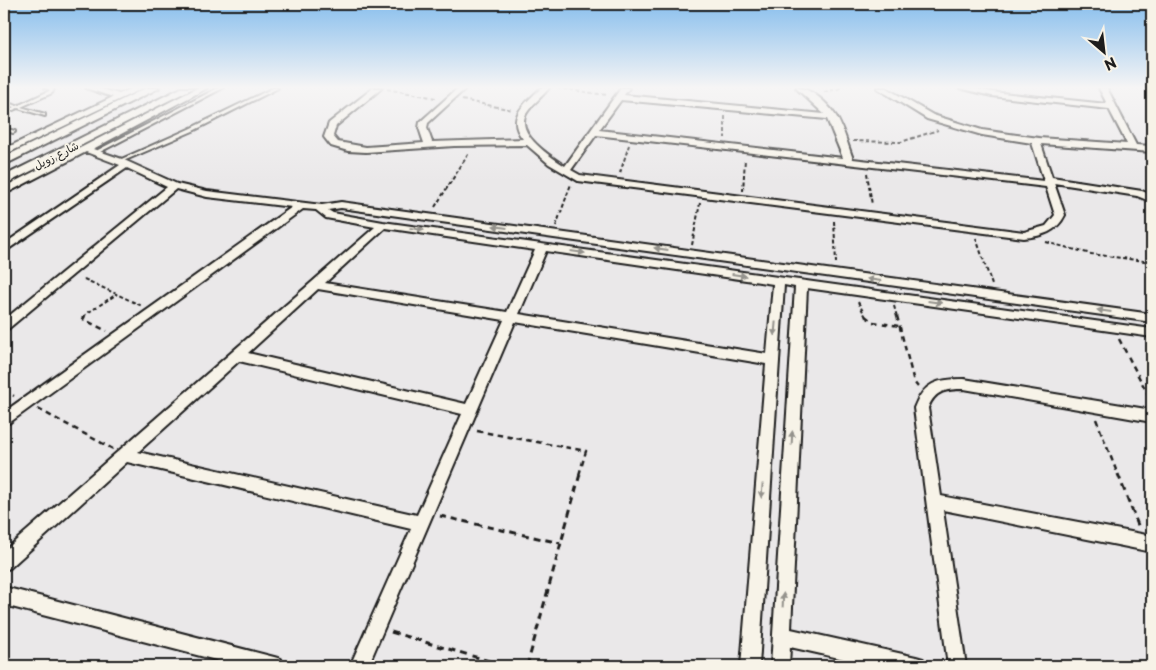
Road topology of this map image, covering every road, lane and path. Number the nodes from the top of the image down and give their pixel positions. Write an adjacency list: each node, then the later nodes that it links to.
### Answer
1 (73, 119): 30 (street)
2 (90, 119): 32 (main road, شارع زويل)
3 (126, 119): 37 (main road, شارع زويل)
4 (143, 119): 27 (street)
5 (160, 119): 31 (lane)
6 (213, 119): 34 (lane)
7 (340, 119): 24 (street)
8 (427, 119): 24 (street)
9 (519, 119): 22 (street)
10 (603, 119): 18 (street)
11 (725, 119): 25 (path)
12 (833, 119): 21 (street)
13 (938, 119): 15 (street)
14 (1118, 119): 26 (street)
15 (953, 125): 20 (street); 21 (path)
16 (4, 129): 17 (lane)
17 (13, 132)
18 (594, 132): 19 (street); 36 (street)
19 (632, 136): 25 (street); 39 (path)
20 (1035, 139): 26 (street); 38 (street)
21 (841, 141): 33 (street)
22 (529, 142): 23 (street); 36 (street)
23 (474, 144): 24 (street); 49 (path)
24 (428, 145)
25 (724, 147): 29 (street)
26 (1133, 148): 28 (street)
27 (85, 149): 31 (street); 41 (street)
28 (1152, 149)
29 (745, 150): 33 (street); 44 (path)
30 (4, 152)
31 (96, 152): 34 (street)
32 (4, 161)
33 (849, 162): 35 (street)
34 (123, 163): 40 (street); 55 (street)
35 (866, 164): 38 (street); 48 (path)
36 (570, 174): 39 (street); 52 (path)
37 (4, 181)
38 (1049, 182): 43 (street); 53 (street)
39 (616, 184): 42 (street)
40 (174, 186): 45 (street); 73 (street)
41 (4, 191)
42 (702, 194): 44 (street); 56 (path)
43 (1152, 199)
44 (743, 200): 47 (street)
45 (302, 206): 46 (street); 70 (street)
46 (322, 208): 49 (street); 50 (street)
47 (833, 211): 48 (street); 59 (path)
48 (873, 216): 51 (street)
49 (428, 217): 52 (street, one-way to 49)
50 (383, 225): 54 (street, one-way to 54); 64 (street)
51 (973, 229): 53 (street); 68 (path)
52 (553, 234): 56 (street, one-way to 52)
53 (1024, 235): 57 (path)
54 (542, 247): 58 (street, one-way to 58); 71 (street)
55 (4, 249)
56 (686, 253): 58 (street); 59 (street)
57 (1152, 262)
58 (679, 266): 61 (street, one-way to 61)
59 (836, 274): 63 (street, one-way to 59)
60 (84, 279): 66 (path)
61 (779, 280): 62 (street); 79 (street, one-way to 79)
62 (801, 284): 65 (street); 97 (street, one-way to 62)
63 (905, 284): 68 (street); 69 (street)
64 (315, 285): 71 (street); 78 (street)
65 (855, 291): 67 (street); 74 (path)
66 (117, 294): 70 (path); 77 (path)
67 (891, 296): 69 (street); 74 (path)
68 (996, 296): 72 (street, one-way to 68)
69 (908, 298): 75 (street, one-way to 75)
70 (154, 312): 77 (street)
71 (511, 317): 79 (street); 85 (street)
72 (1152, 318)
73 (4, 326)
74 (899, 326): 81 (path)
75 (1112, 327): 76 (street); 83 (path)
76 (1152, 333)
77 (120, 336): 82 (street)
78 (236, 356): 85 (street); 89 (street)
79 (772, 360): 102 (street, one-way to 102)
80 (4, 391): 82 (path)
81 (924, 396): 84 (street); 90 (street)
82 (26, 402): 87 (street); 89 (path)
83 (1152, 402)
84 (1091, 405): 86 (street); 93 (path)
85 (471, 410): 88 (street)
86 (1152, 416)
87 (4, 419)
88 (463, 428): 91 (street); 92 (path)
89 (124, 455): 91 (street); 94 (street)
90 (933, 501): 93 (street); 105 (street)
91 (424, 518): 92 (path); 96 (street)
92 (560, 543): 101 (path)
93 (1149, 544)
94 (4, 562)
95 (4, 596): 98 (street)
96 (375, 627): 99 (street); 100 (path)
97 (781, 636): 103 (street); 104 (street)
98 (274, 666)
99 (359, 666)
100 (506, 666)
101 (527, 666)
102 (750, 666)
103 (780, 666)
104 (916, 666)
105 (957, 666)

